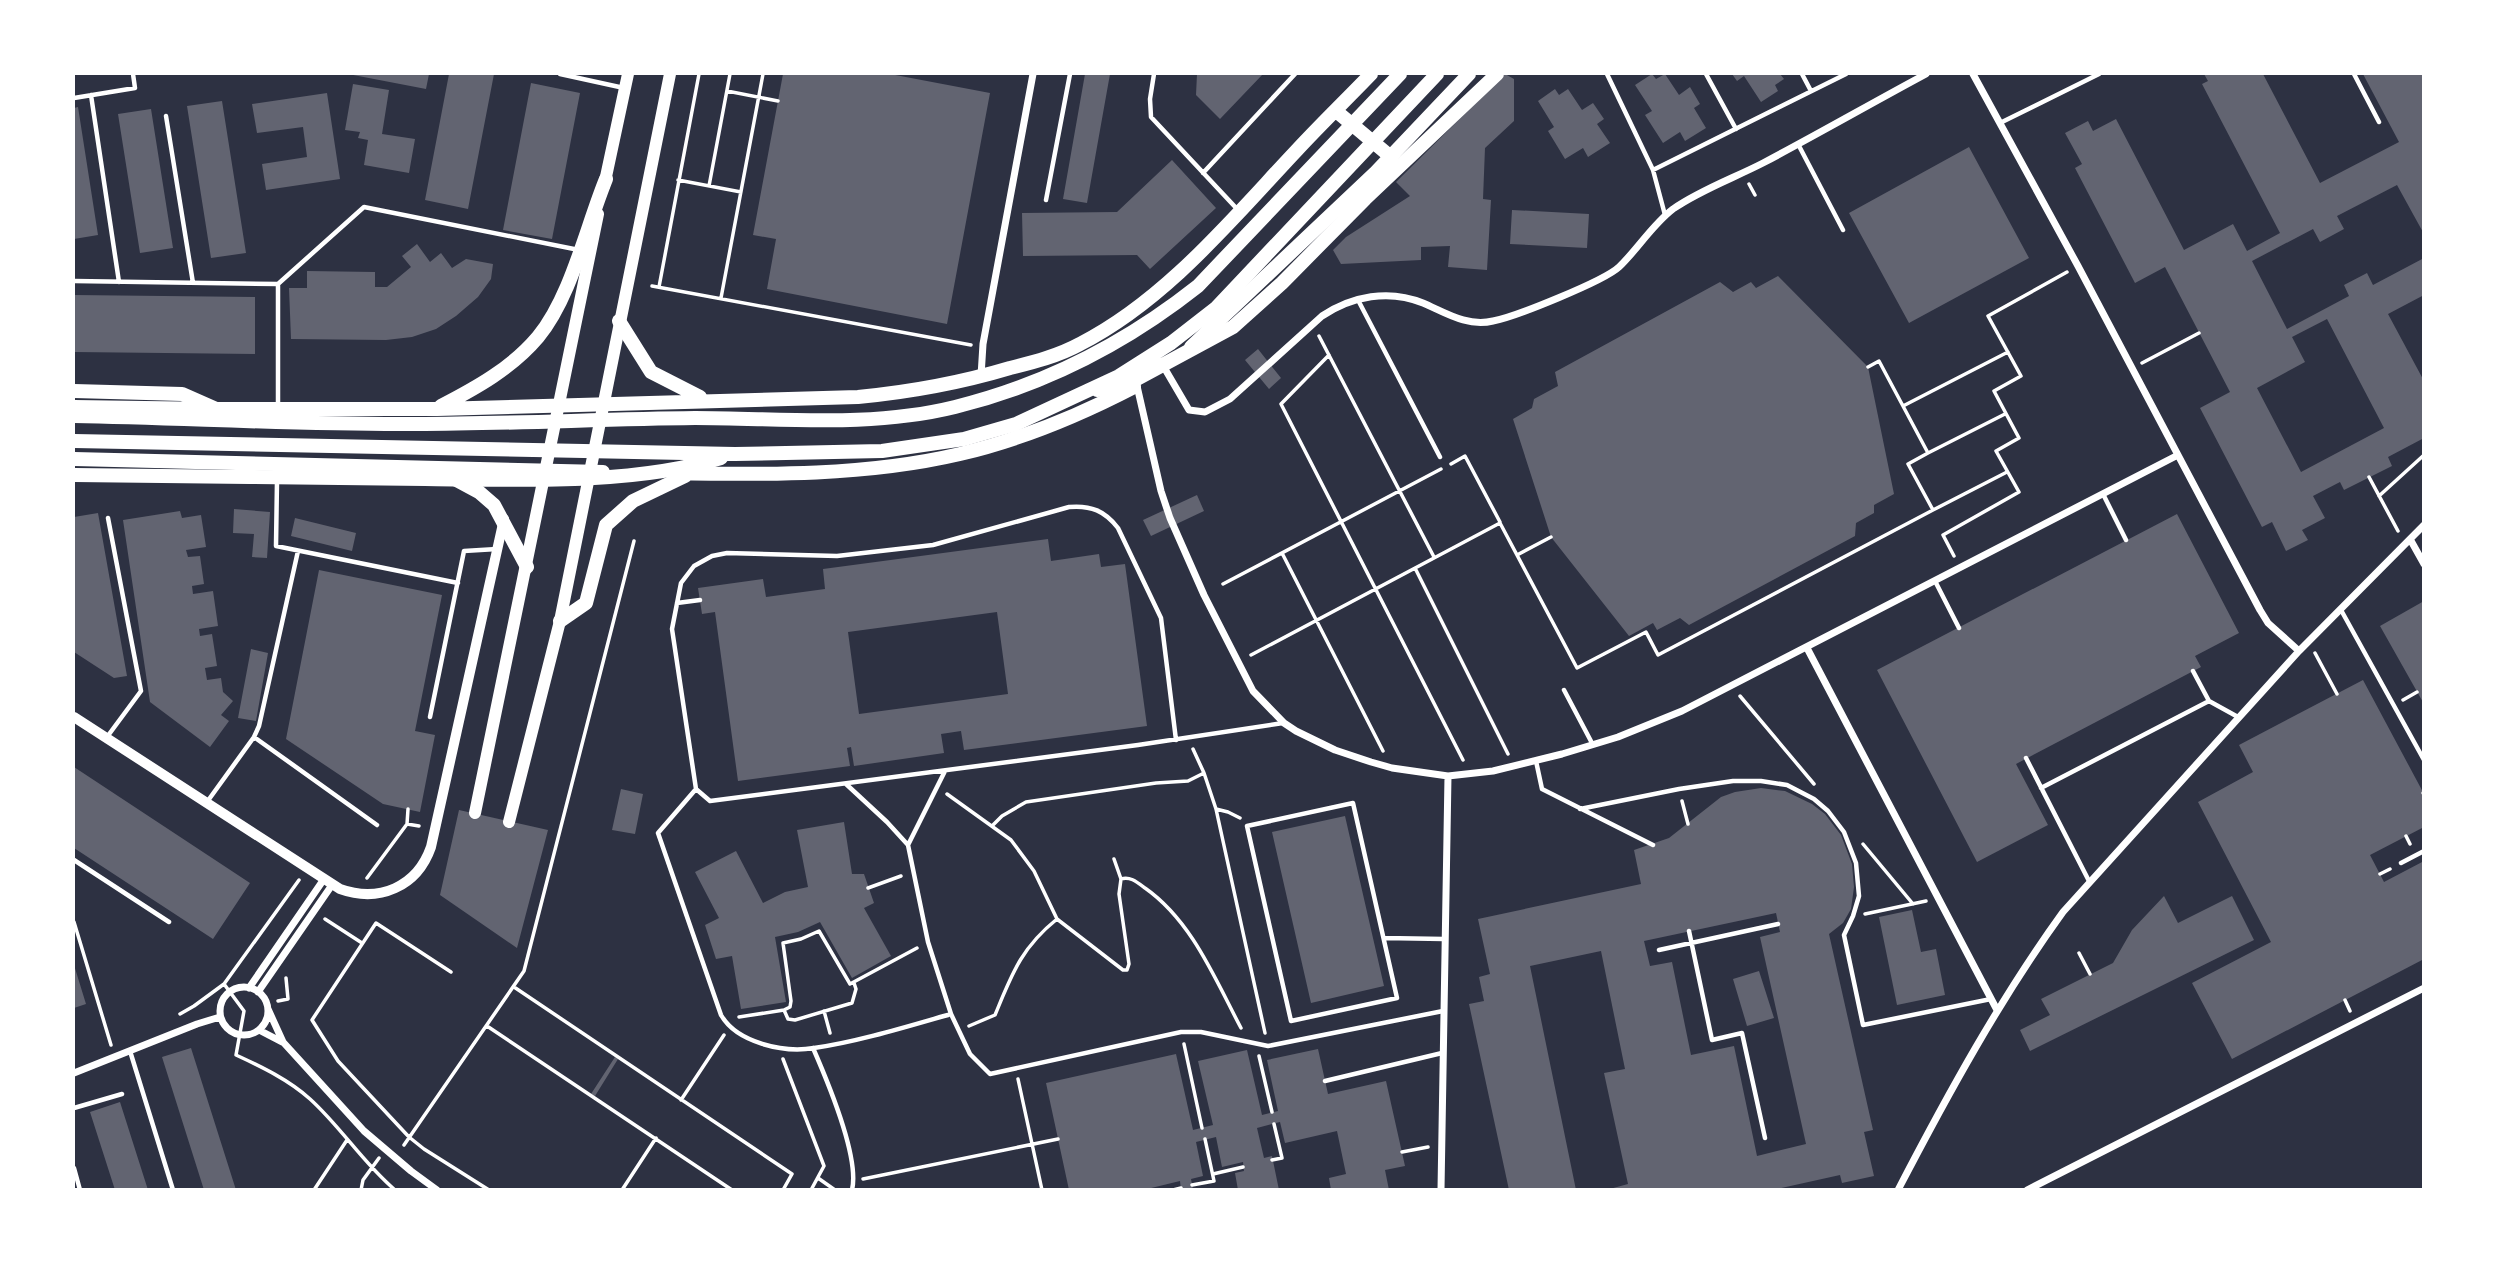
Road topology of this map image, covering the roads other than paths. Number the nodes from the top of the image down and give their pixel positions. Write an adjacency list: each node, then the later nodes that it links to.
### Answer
1 (132, 74): 24 (lane)
2 (560, 74): 22 (lane)
3 (628, 74): 22 (main road)
4 (670, 74): 46 (main road)
5 (1032, 74): 48 (street)
6 (1070, 74): 36 (lane)
7 (1154, 74): 34 (lane)
8 (1295, 74): 34 (lane)
9 (1371, 74): 26 (main road)
10 (1400, 74): 59 (main road)
11 (1437, 74): 51 (main road)
12 (1469, 74): 32 (main road)
13 (1497, 74): 51 (main road)
14 (1608, 74): 33 (lane)
15 (1706, 74): 30 (lane)
16 (1802, 74): 23 (lane)
17 (1846, 74): 23 (lane)
18 (1926, 74): 31 (street)
19 (1973, 74): 29 (street)
20 (2099, 74): 29 (lane)
21 (2354, 74): 28 (lane)
22 (625, 88): 35 (main road)
23 (1811, 91): 30 (lane)
24 (91, 95): 25 (lane); 42 (lane)
25 (74, 98)
26 (1336, 111): 32 (main road); 37 (main road)
27 (166, 116): 43 (lane)
28 (2379, 122)
29 (2000, 123): 62 (street)
30 (1736, 129): 33 (lane)
31 (1798, 144): 38 (street); 39 (lane)
32 (1391, 157): 47 (main road)
33 (1653, 170): 38 (lane)
34 (1203, 173): 37 (lane)
35 (606, 179): 40 (main road); 54 (main road)
36 (1046, 200)
37 (1240, 213): 48 (main road)
38 (1665, 216): 45 (street)
39 (1843, 230)
40 (580, 251): 44 (lane); 56 (main road)
41 (74, 281): 42 (lane)
42 (119, 282): 43 (lane)
43 (193, 282): 44 (lane)
44 (278, 284): 57 (lane)
45 (1357, 300): 47 (street); 63 (lane)
46 (619, 321): 52 (main road); 53 (main road)
47 (1165, 369): 49 (main road)
48 (981, 376): 52 (main road)
49 (1137, 386): 69 (main road); 96 (street)
50 (76, 391): 58 (main road)
51 (1089, 391): 61 (main road)
52 (705, 399): 53 (main road)
53 (604, 402): 54 (main road); 68 (main road)
54 (559, 404): 56 (main road); 67 (main road)
55 (74, 407): 58 (main road)
56 (438, 408): 57 (main road)
57 (278, 409): 58 (main road)
58 (216, 410)
59 (74, 416)
60 (74, 440): 61 (main road)
61 (735, 454): 70 (main road)
62 (2178, 455): 71 (street); 89 (street)
63 (1440, 457)
64 (74, 459): 65 (main road)
65 (277, 464): 66 (main road); 78 (lane)
66 (437, 469): 67 (main road); 73 (main road)
67 (546, 470): 68 (main road); 80 (main road)
68 (591, 471): 69 (main road); 86 (main road)
69 (689, 474): 86 (main road)
70 (74, 475)
71 (2102, 494): 75 (lane); 81 (street)
72 (108, 518): 98 (lane)
73 (503, 519): 77 (street); 80 (main road)
74 (2424, 525): 76 (street)
75 (2126, 540)
76 (2407, 542): 79 (street); 85 (street)
77 (498, 548): 82 (lane); 120 (street)
78 (299, 551): 82 (lane); 97 (lane)
79 (2424, 564)
80 (527, 567): 111 (main road)
81 (1935, 580): 87 (lane); 88 (street)
82 (458, 583): 95 (lane)
83 (700, 600): 84 (lane)
84 (677, 603): 99 (lane); 108 (lane)
85 (2340, 609): 89 (street); 102 (lane)
86 (560, 621): 112 (main road)
87 (1959, 628)
88 (1807, 648): 100 (street); 131 (street)
89 (2299, 651): 94 (street)
90 (2193, 671): 92 (lane)
91 (1564, 690): 100 (lane)
92 (2209, 701): 94 (lane); 107 (lane)
93 (74, 716): 98 (street)
94 (2238, 717): 119 (street)
95 (430, 718)
96 (1284, 723): 99 (lane); 105 (street)
97 (254, 737): 109 (lane); 113 (lane)
98 (106, 738): 109 (street)
99 (1176, 740): 104 (lane)
100 (1593, 745): 103 (street)
101 (2026, 758): 107 (lane)
102 (2424, 760)
103 (1536, 761): 105 (street); 110 (lane)
104 (945, 771): 106 (lane); 114 (lane)
105 (1448, 776): 125 (street)
106 (846, 784): 108 (lane); 114 (lane)
107 (2042, 788): 119 (lane)
108 (696, 789): 139 (lane)
109 (207, 803): 120 (street)
110 (1580, 810): 115 (lane); 131 (lane)
111 (475, 813)
112 (509, 822)
113 (377, 825)
114 (908, 845): 135 (lane)
115 (1653, 845)
116 (2424, 851): 118 (lane)
117 (74, 860): 121 (lane)
118 (2401, 863)
119 (2089, 881): 133 (street)
120 (328, 882): 128 (street); 130 (street)
121 (169, 922)
122 (1778, 924): 126 (lane)
123 (1689, 932): 126 (lane)
124 (1384, 938): 124 (lane); 125 (lane)
125 (1444, 939): 134 (street)
126 (1691, 943): 127 (lane); 146 (lane)
127 (1659, 950)
128 (249, 988): 130 (street); 136 (street)
129 (2424, 988): 154 (street)
130 (258, 992): 132 (street)
131 (1991, 999): 133 (street)
132 (268, 1009): 137 (street); 138 (street)
133 (1997, 1010): 153 (street)
134 (1443, 1011): 135 (lane); 141 (street)
135 (951, 1014): 139 (lane)
136 (220, 1017): 137 (street); 140 (street)
137 (259, 1030): 138 (street)
138 (283, 1042): 150 (street)
139 (813, 1048): 151 (lane)
140 (130, 1051): 142 (street); 149 (lane)
141 (1442, 1053): 143 (lane); 152 (street)
142 (74, 1073)
143 (1325, 1081)
144 (122, 1094): 145 (lane)
145 (74, 1108)
146 (1765, 1138)
147 (74, 1168): 148 (lane)
148 (80, 1189)
149 (173, 1189)
150 (437, 1189)
151 (852, 1189)
152 (1441, 1189)
153 (1898, 1189)
154 (2027, 1189)

